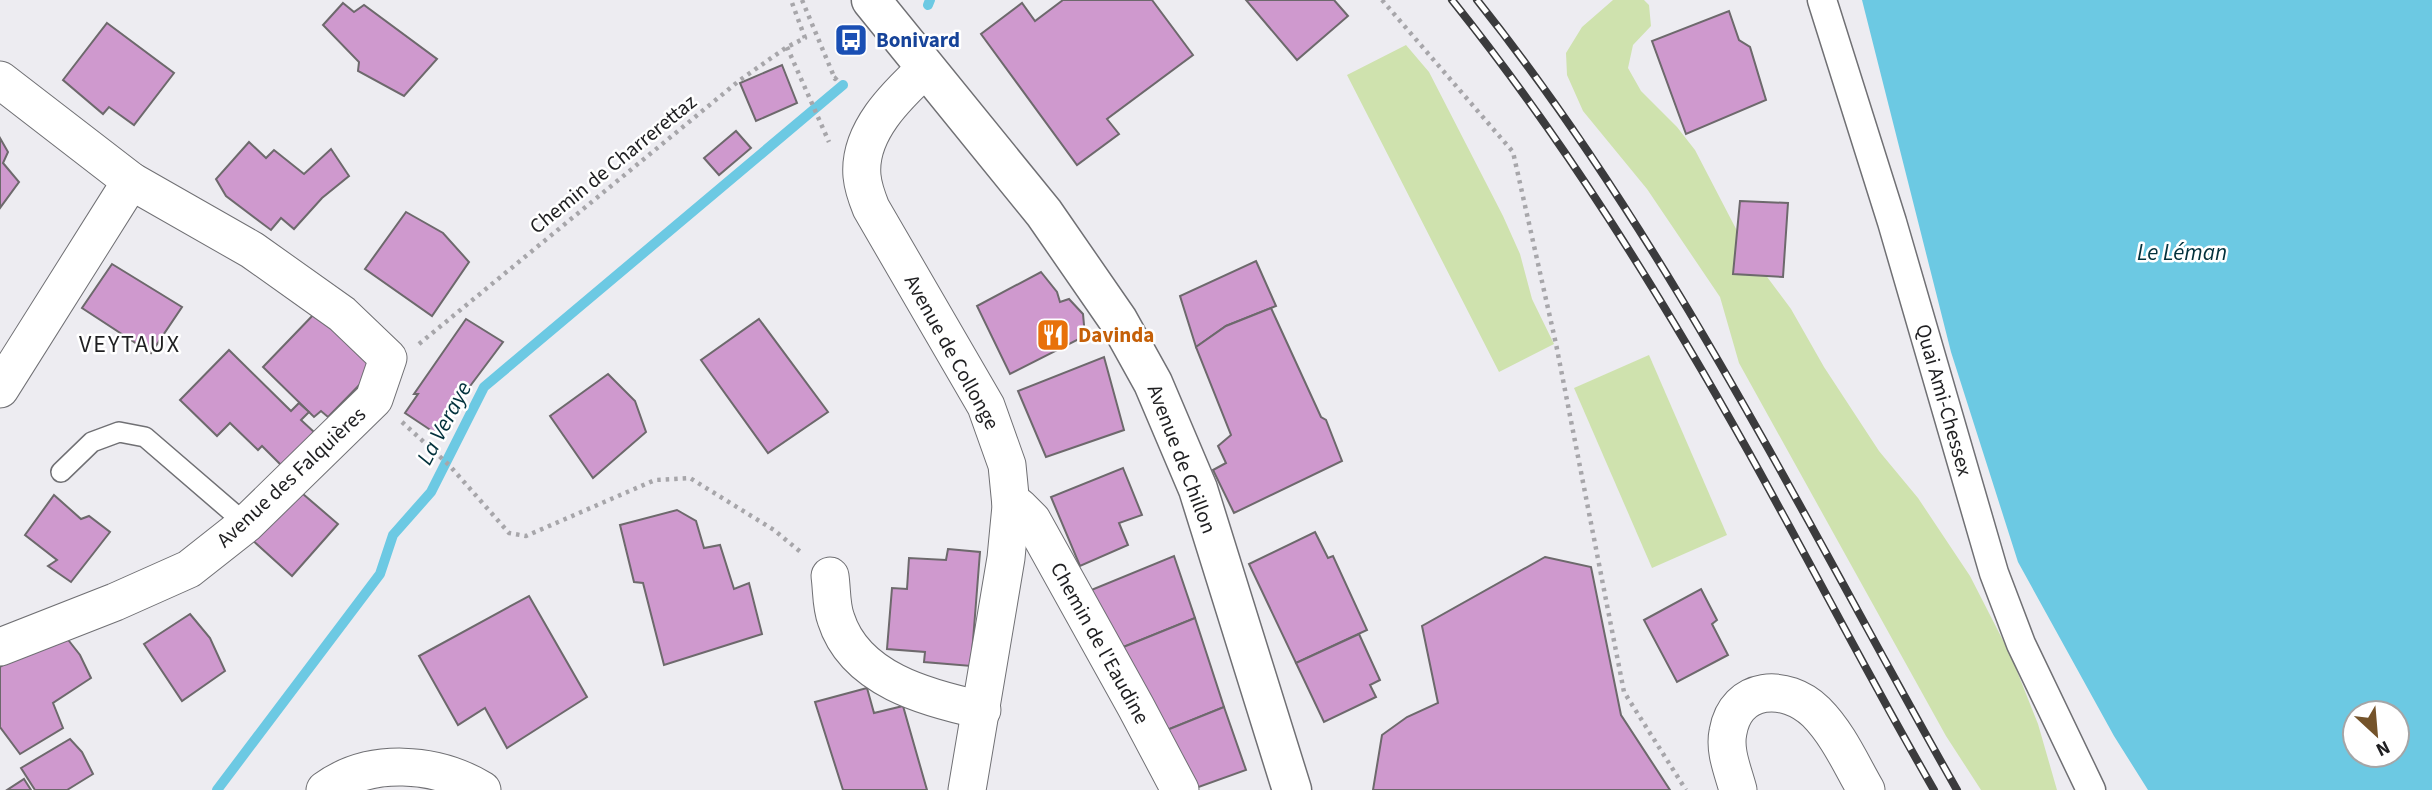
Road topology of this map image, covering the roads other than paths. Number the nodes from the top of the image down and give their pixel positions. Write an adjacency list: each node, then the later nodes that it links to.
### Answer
1 (871, 0): 3 (main road, Avenue de Chillon)
2 (1822, 0): 20 (street, Quai Ami-Chessex)
3 (926, 68): 8 (street, Avenue de Collonge); 17 (main road, Avenue de Chillon)
4 (0, 80): 5 (street, Avenue des Falquières)
5 (131, 181): 6 (street); 9 (street, Avenue des Falquières)
6 (0, 389)
7 (61, 472): 9 (lane)
8 (1011, 504): 12 (street, Avenue de Collonge); 16 (street, Chemin de l'Eaudine)
9 (246, 524): 11 (street, Avenue des Falquières)
10 (830, 576): 12 (street)
11 (0, 647)
12 (982, 710): 15 (street, Avenue de Collonge)
13 (325, 790): 14 (street)
14 (482, 790)
15 (967, 790)
16 (1180, 790)
17 (1292, 790)
18 (1738, 790): 19 (street)
19 (1866, 790)
20 (2091, 790)

